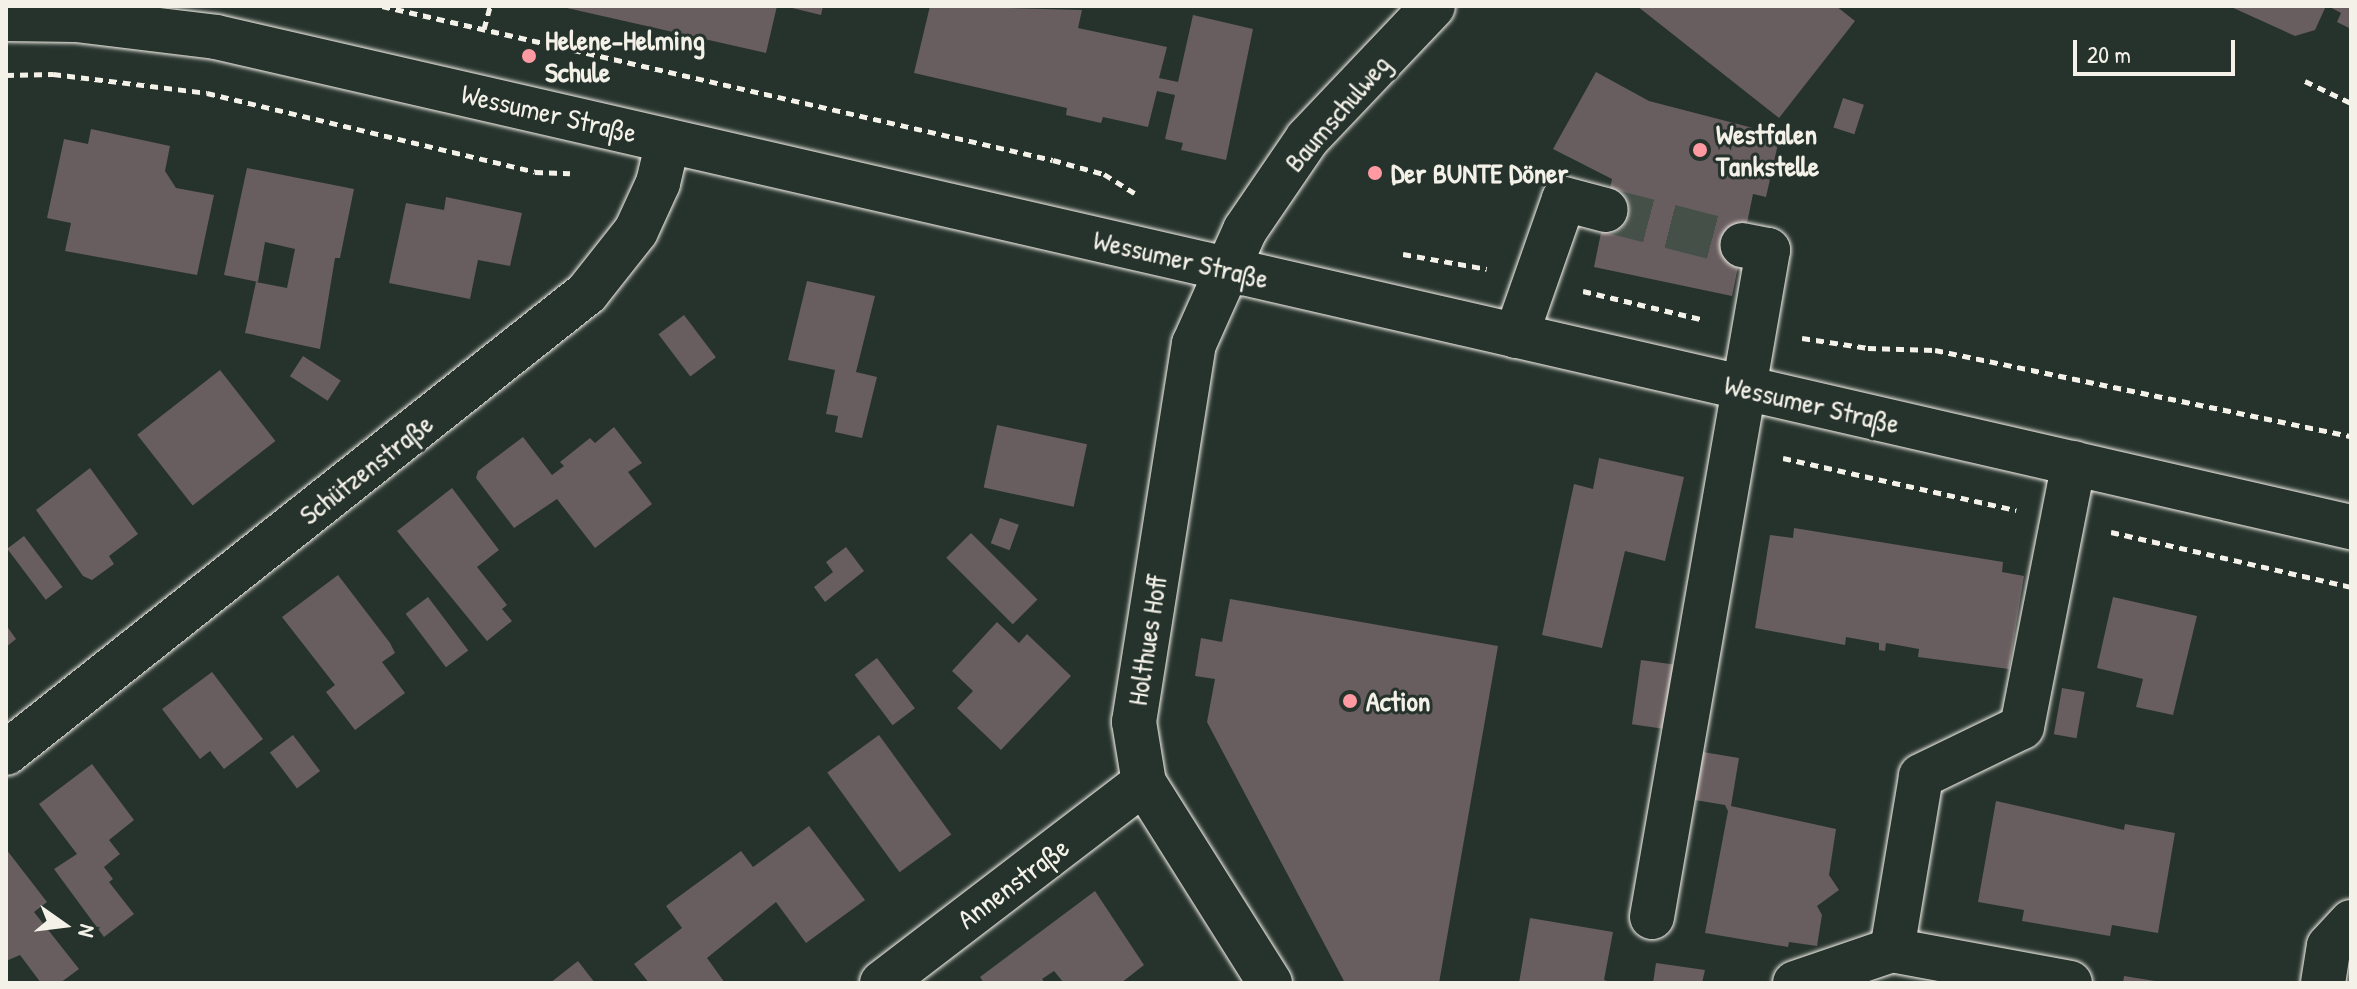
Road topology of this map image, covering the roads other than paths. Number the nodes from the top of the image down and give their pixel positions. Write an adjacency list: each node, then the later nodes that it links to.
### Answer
1 (1433, 6): 6 (street, Baumschulweg)
2 (6, 19): 3 (street, Wessumer Straße)
3 (668, 141): 6 (street, Wessumer Straße); 11 (street, Schützenstraße)
4 (1606, 210): 7 (street)
5 (1742, 245): 8 (street)
6 (1225, 269): 7 (street, Wessumer Straße); 12 (street, Holthues Hoff)
7 (1516, 336): 8 (street, Wessumer Straße)
8 (1742, 388): 9 (street, Wessumer Straße); 13 (street)
9 (2074, 463): 10 (street, Wessumer Straße); 15 (street)
10 (2351, 527)
11 (6, 753)
12 (1144, 783): 16 (street, Annenstraße); 17 (street, Holthues Hoff)
13 (1652, 917)
14 (2351, 922): 20 (street)
15 (1892, 950): 18 (street); 19 (street)
16 (882, 983)
17 (1270, 983)
18 (1795, 983)
19 (2070, 983)
20 (2323, 983)

